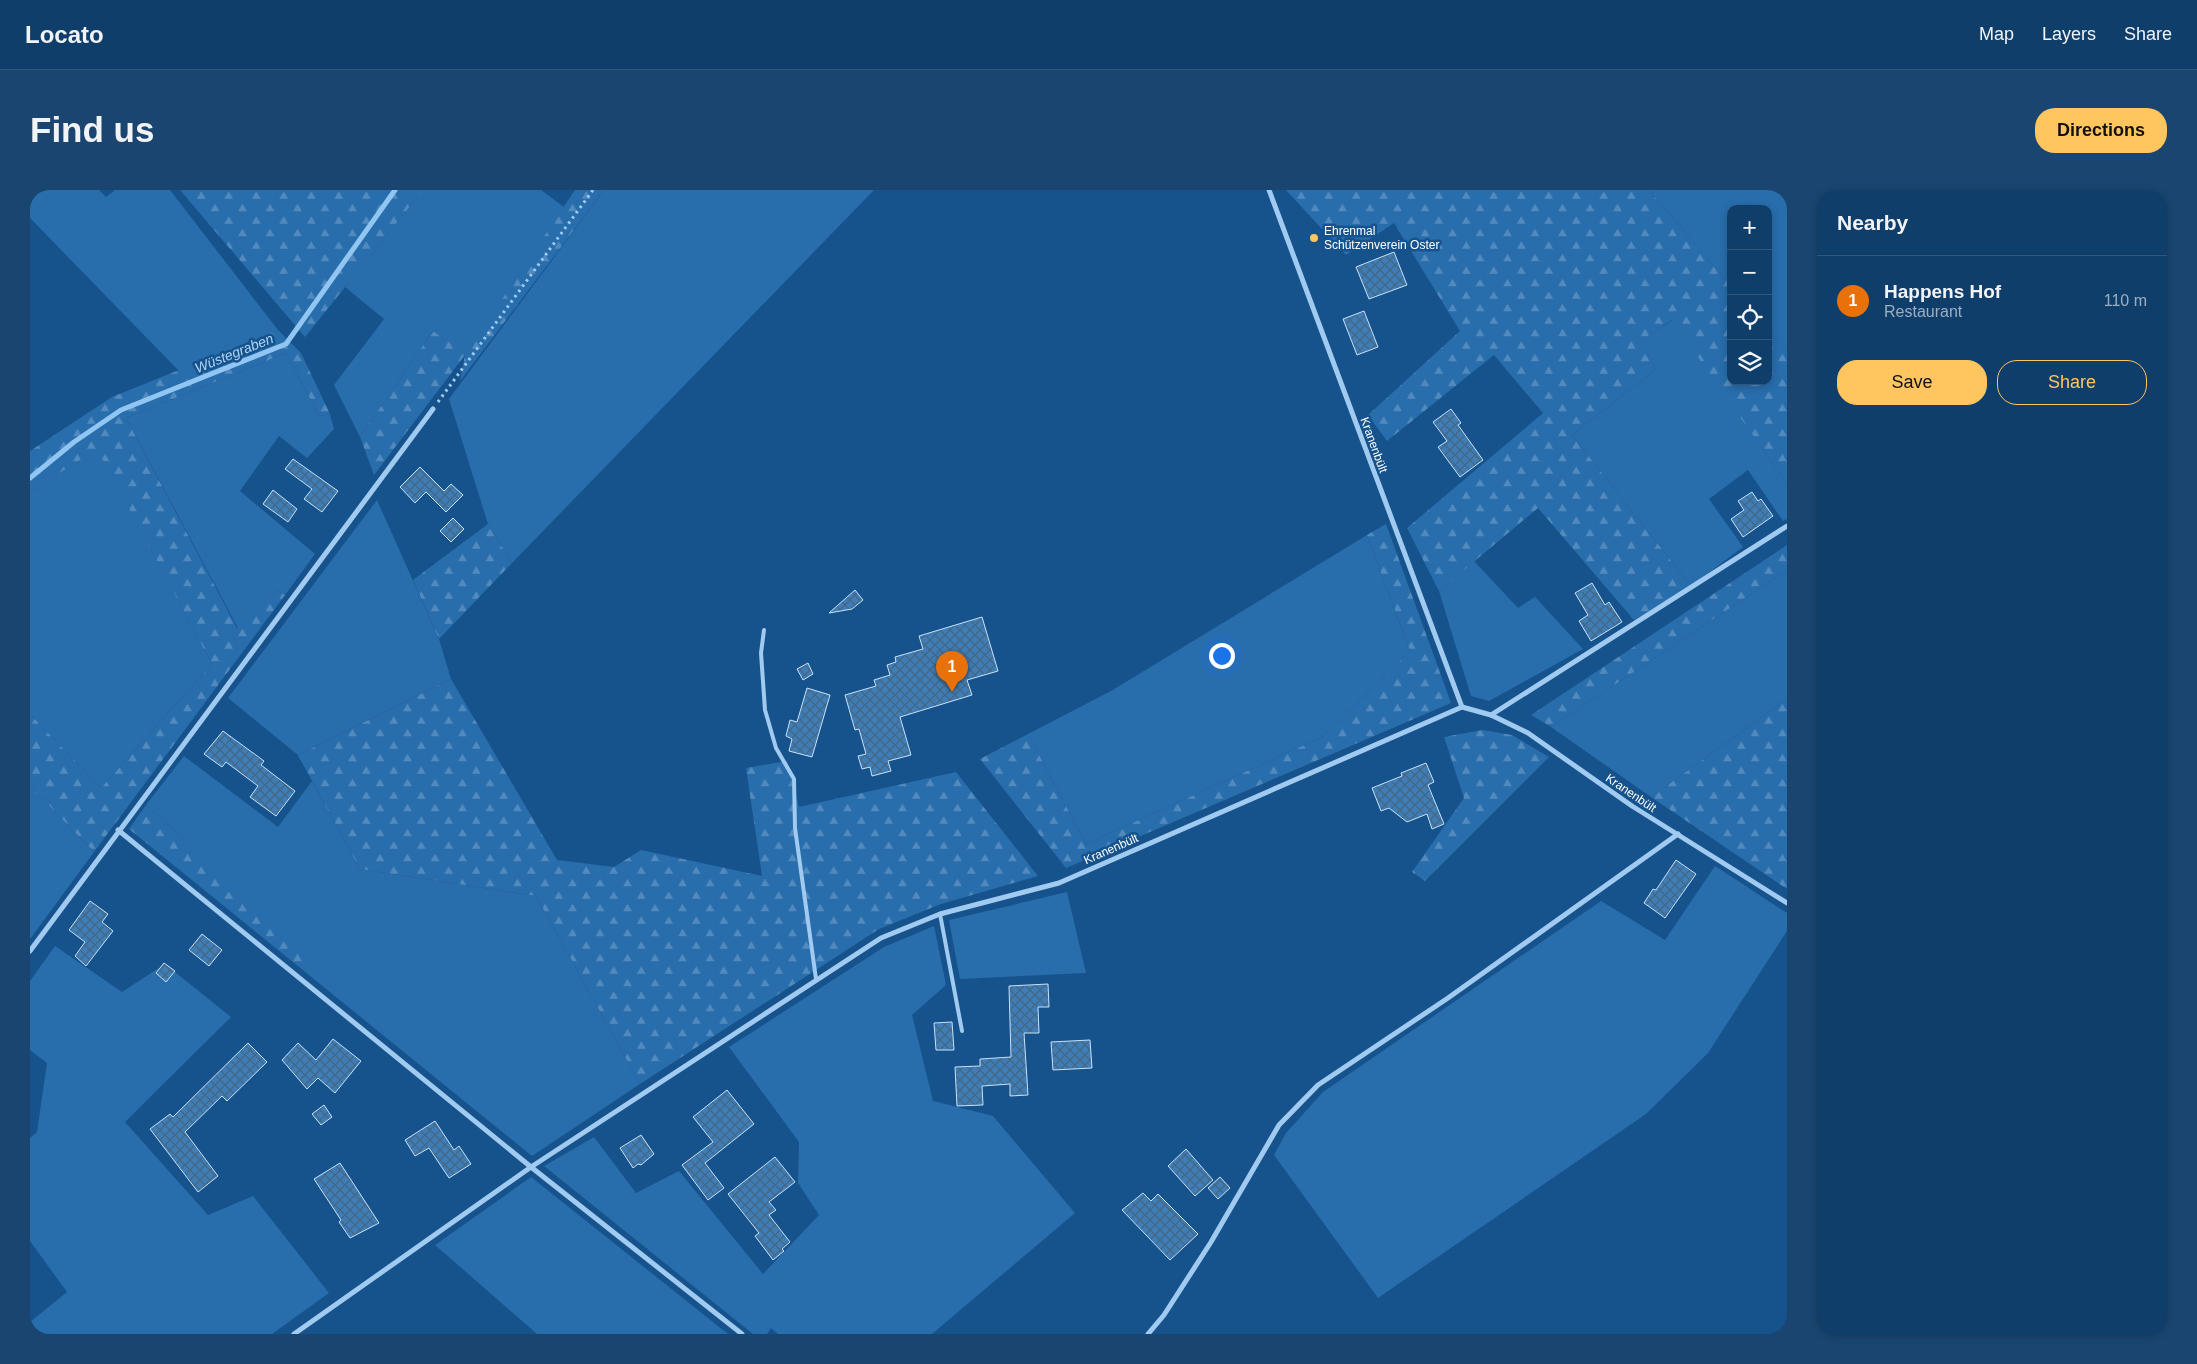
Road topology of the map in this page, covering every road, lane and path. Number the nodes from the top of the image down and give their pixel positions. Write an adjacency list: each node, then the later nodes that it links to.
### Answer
1 (593, 190): 3 (path)
2 (1269, 190): 6 (street, Kranenbült)
3 (433, 409): 8 (street)
4 (1787, 526): 7 (street)
5 (764, 630): 13 (lane)
6 (1462, 707): 7 (street, Kranenbült); 11 (street, Kranenbült)
7 (1492, 714): 9 (street, Kranenbült)
8 (118, 830): 12 (street); 15 (street)
9 (1678, 834): 10 (street, Kranenbült); 18 (street)
10 (1787, 903)
11 (940, 914): 13 (street, Kranenbült); 14 (lane)
12 (30, 951)
13 (816, 979): 15 (street, Kranenbült)
14 (962, 1031)
15 (531, 1167): 16 (street, Kranenbült); 17 (street)
16 (294, 1334)
17 (742, 1334)
18 (1148, 1334)

